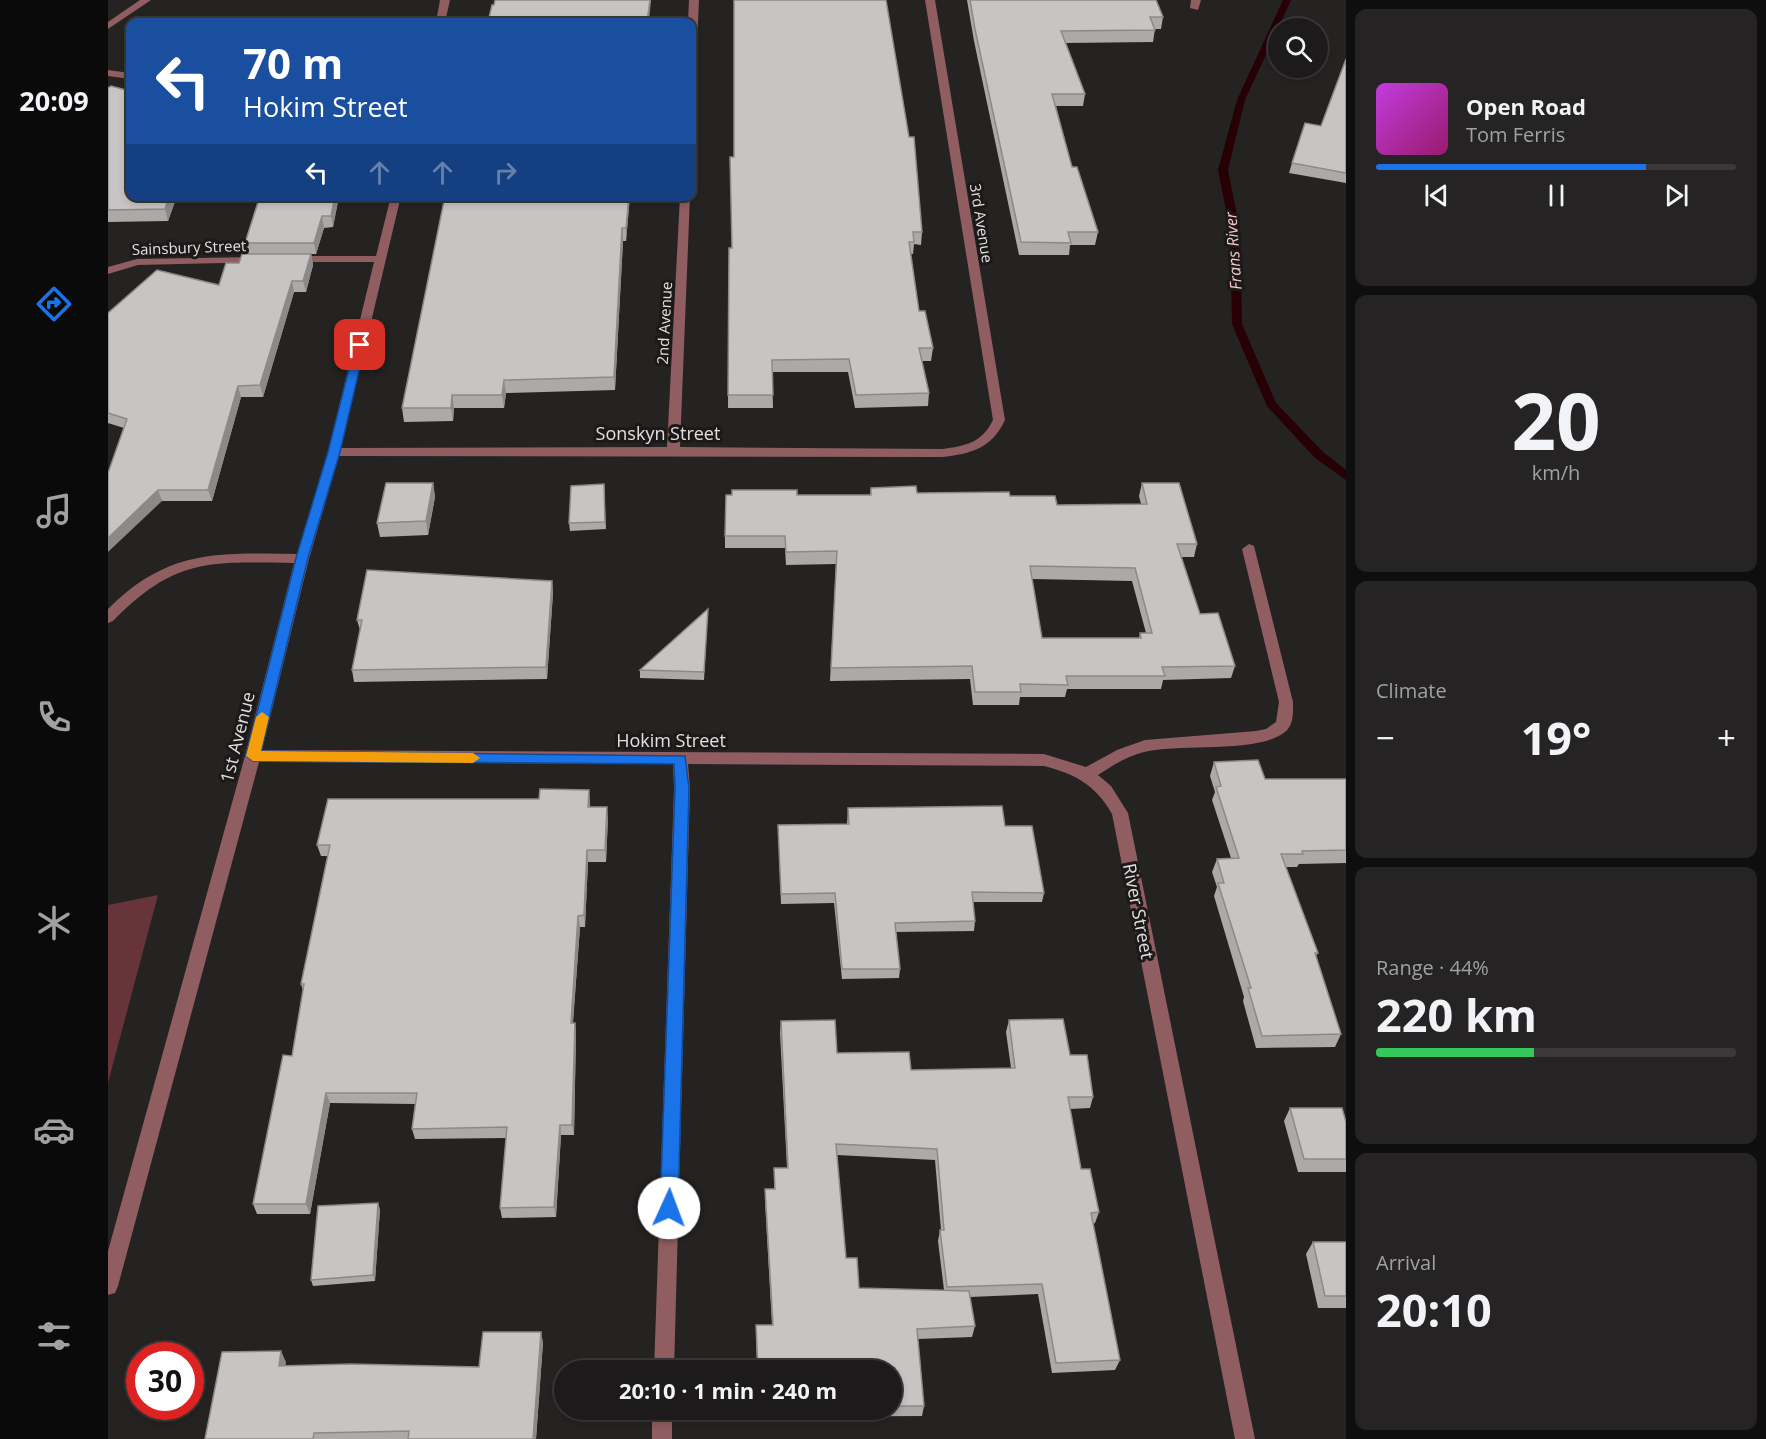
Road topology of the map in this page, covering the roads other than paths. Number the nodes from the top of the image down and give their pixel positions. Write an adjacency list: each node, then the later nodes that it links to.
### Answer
1 (146, 0): 7 (street)
2 (445, 0): 5 (street)
3 (694, 0): 6 (street)
4 (930, 0): 14 (street, 3rd Avenue)
5 (441, 18)
6 (693, 18)
7 (108, 26)
8 (108, 73): 9 (street)
9 (126, 75)
10 (395, 201): 12 (street, 1st Avenue)
11 (684, 201): 15 (street, 2nd Avenue)
12 (381, 259): 13 (street, Sainsbury Street); 16 (street, 1st Avenue)
13 (108, 271)
14 (981, 444): 15 (street, Sonskyn Street)
15 (673, 451): 16 (street, Sonskyn Street)
16 (334, 452): 18 (street, 1st Avenue)
17 (1249, 549): 22 (street)
18 (302, 558): 19 (street); 20 (street, 1st Avenue)
19 (108, 618)
20 (253, 756): 21 (street, Hokim Street); 23 (street, 1st Avenue)
21 (680, 759): 22 (street, Hokim Street); 24 (street)
22 (1087, 774): 27 (street, River Street)
23 (108, 1286)
24 (664, 1360)
25 (662, 1420): 26 (street)
26 (662, 1439)
27 (1245, 1439)

